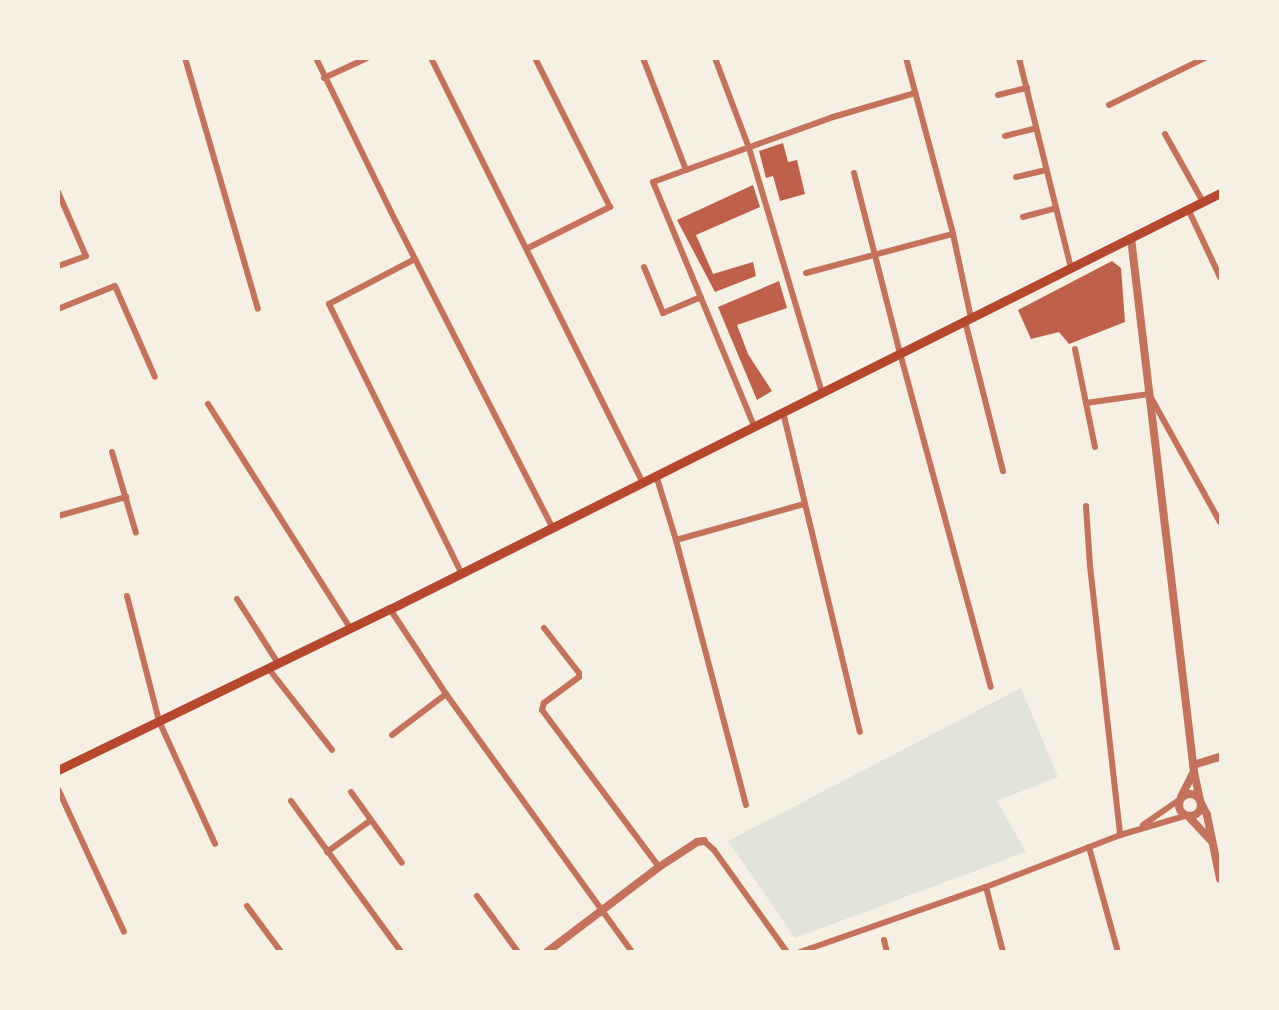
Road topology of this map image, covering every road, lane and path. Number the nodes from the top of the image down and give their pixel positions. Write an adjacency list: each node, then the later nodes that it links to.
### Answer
1 (185, 58): 42 (street)
2 (316, 58): 11 (street)
3 (367, 58): 11 (street)
4 (431, 58): 32 (street)
5 (535, 58): 32 (street)
6 (644, 58): 20 (street)
7 (715, 58): 19 (street)
8 (906, 58): 13 (street)
9 (1019, 58): 12 (street)
10 (1205, 58): 15 (street)
11 (324, 78): 34 (street)
12 (1027, 88): 14 (street); 16 (street)
13 (915, 93): 19 (street); 30 (street)
14 (998, 95)
15 (1109, 105)
16 (1036, 128): 18 (street); 21 (street)
17 (1165, 134): 26 (street)
18 (1005, 136)
19 (749, 148): 20 (street); 47 (street)
20 (686, 170): 40 (street)
21 (1046, 170): 23 (street); 27 (street)
22 (854, 173): 33 (street)
23 (1016, 177)
24 (58, 192): 35 (street)
25 (1221, 193): 26 (main road)
26 (1203, 202): 28 (main road)
27 (1056, 208): 29 (street); 37 (street)
28 (1188, 209): 31 (main road); 39 (street)
29 (1023, 217)
30 (953, 234): 33 (street); 43 (street)
31 (1131, 238): 37 (main road); 48 (street)
32 (528, 248): 57 (street)
33 (877, 255): 38 (street); 45 (street)
34 (415, 259): 63 (street); 66 (street)
35 (58, 266)
36 (644, 267): 40 (street)
37 (1071, 268): 43 (main road)
38 (806, 273)
39 (1221, 276)
40 (701, 297): 52 (street)
41 (58, 309): 46 (street)
42 (258, 309)
43 (968, 319): 45 (main road); 55 (street)
44 (1075, 349): 49 (street)
45 (900, 353): 47 (main road); 74 (street)
46 (155, 377)
47 (822, 393): 51 (main road)
48 (1149, 394): 49 (street); 62 (street); 81 (street)
49 (1086, 403): 53 (street)
50 (208, 404): 70 (street)
51 (783, 412): 52 (main road); 59 (street)
52 (753, 426): 56 (main road)
53 (1095, 447)
54 (112, 452): 58 (street)
55 (1003, 471)
56 (656, 475): 57 (main road); 65 (street)
57 (642, 482): 63 (main road)
58 (126, 497): 61 (street); 64 (street)
59 (804, 504): 65 (street); 77 (street)
60 (1086, 506): 92 (street)
61 (58, 516)
62 (1221, 522)
63 (552, 527): 66 (main road)
64 (136, 533)
65 (676, 540): 88 (street)
66 (462, 572): 69 (main road)
67 (127, 596): 76 (street)
68 (237, 599): 72 (street)
69 (390, 609): 70 (main road); 75 (street)
70 (350, 628): 72 (main road)
71 (544, 628): 99 (street)
72 (279, 663): 73 (main road)
73 (268, 668): 76 (main road); 79 (street)
74 (991, 687)
75 (446, 694): 78 (street); 104 (street)
76 (159, 721): 82 (main road); 95 (street)
77 (860, 732)
78 (392, 735)
79 (332, 750)
80 (1221, 757): 81 (street)
81 (1194, 769): 85 (street); 87 (street)
82 (58, 770)
83 (58, 789): 105 (street)
84 (351, 792): 90 (street)
85 (1180, 799): 87 (street); 89 (street); 91 (street)
86 (291, 801): 97 (street)
87 (1200, 802): 89 (street); 94 (street)
88 (746, 805)
89 (1187, 816): 91 (street); 94 (street)
90 (371, 820): 97 (street); 98 (street)
91 (1138, 829): 92 (street)
92 (1120, 835): 96 (street)
93 (704, 841): 99 (street); 112 (street)
94 (1212, 842): 100 (street)
95 (215, 844)
96 (1089, 847): 101 (street); 116 (street)
97 (327, 852): 108 (street)
98 (402, 862)
99 (659, 867): 104 (street)
100 (1221, 879)
101 (986, 887): 113 (street); 115 (street)
102 (477, 896): 109 (street)
103 (247, 906): 107 (street)
104 (602, 910): 110 (street); 111 (street)
105 (124, 932)
106 (884, 940): 114 (street)
107 (281, 951)
108 (401, 951)
109 (518, 951)
110 (549, 951)
111 (632, 951)
112 (787, 951)
113 (800, 951)
114 (887, 951)
115 (1003, 951)
116 (1118, 951)

